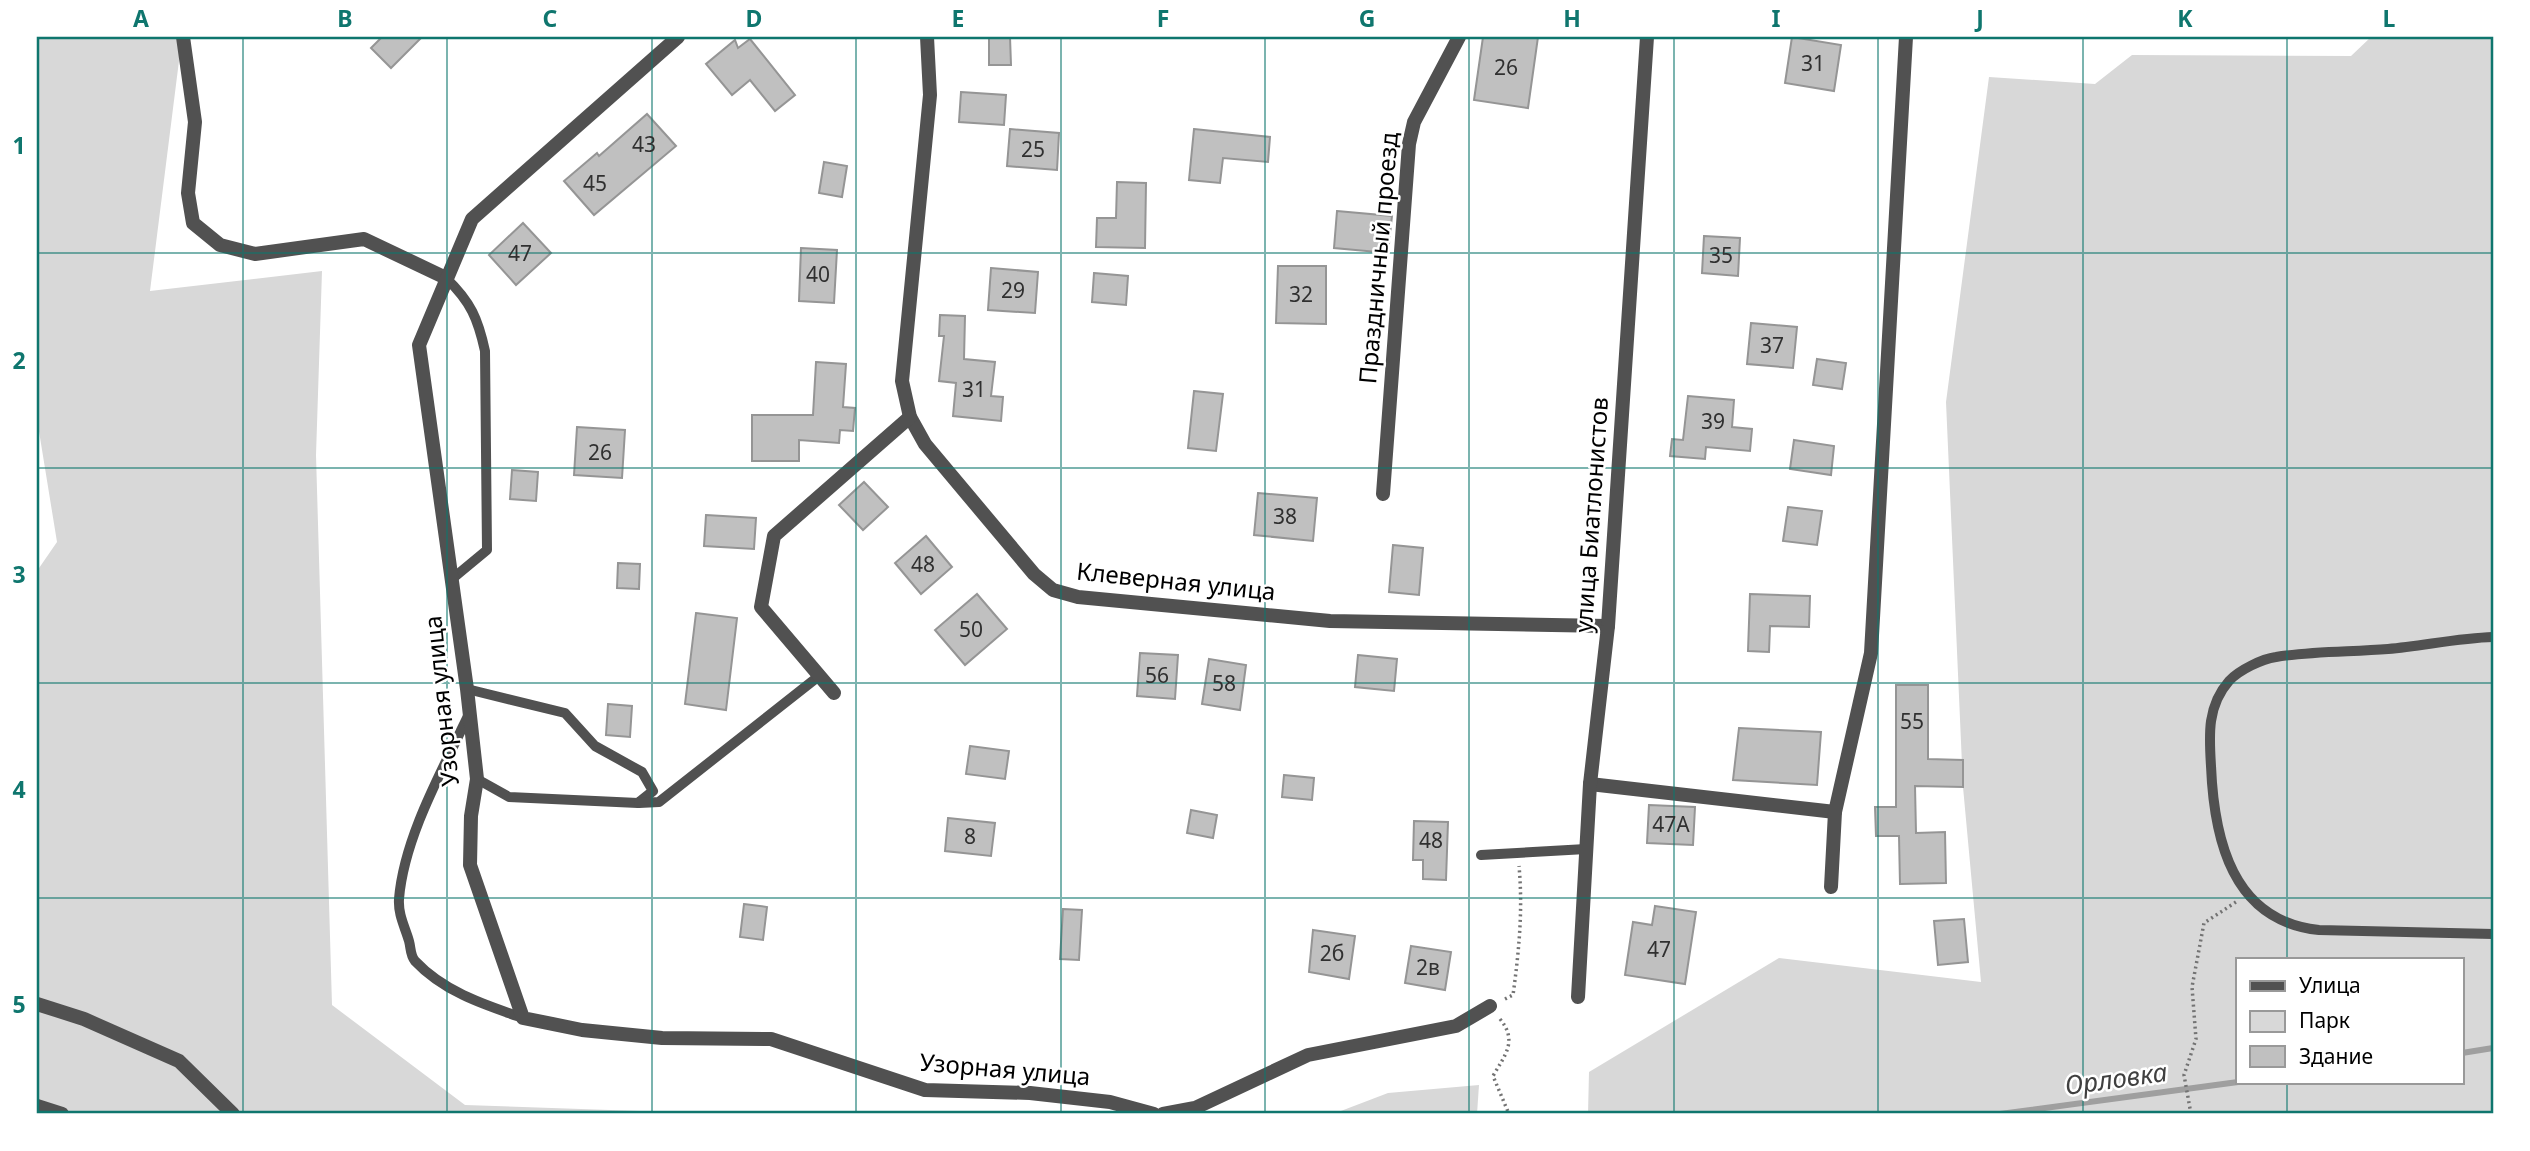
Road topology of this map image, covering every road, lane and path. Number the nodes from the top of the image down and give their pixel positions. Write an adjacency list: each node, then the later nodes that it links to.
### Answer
1 (183, 37): 7 (street)
2 (678, 37): 7 (street, Узорная улица)
3 (927, 37): 8 (street, Клеверная улица)
4 (1459, 37): 9 (street, Праздничный проезд)
5 (1647, 37): 11 (street, улица Биатлонистов)
6 (1906, 37): 20 (street)
7 (446, 278): 10 (street, Узорная улица); 10 (lane)
8 (910, 417): 11 (street, Клеверная улица); 13 (street)
9 (1383, 494)
10 (452, 579): 14 (street, Узорная улица)
11 (1608, 626): 18 (street, улица Биатлонистов)
12 (2493, 637): 25 (lane)
13 (820, 676): 15 (street); 19 (lane)
14 (467, 689): 16 (street, Узорная улица); 19 (lane)
15 (834, 693)
16 (470, 712): 17 (street, Узорная улица); 30 (lane)
17 (477, 779): 19 (lane); 30 (street, Узорная улица)
18 (1590, 784): 20 (street); 21 (street, улица Биатлонистов)
19 (638, 803)
20 (1835, 812): 24 (street)
21 (1586, 849): 22 (lane); 27 (street, улица Биатлонистов)
22 (1518, 852): 23 (lane); 29 (path)
23 (1481, 855)
24 (1831, 887)
25 (2249, 893): 26 (lane); 37 (path)
26 (2493, 934)
27 (1578, 997)
28 (37, 1004): 33 (street)
29 (1490, 1006): 35 (street); 36 (path)
30 (523, 1018): 34 (street, Узорная улица)
31 (37, 1106): 32 (street)
32 (62, 1114)
33 (233, 1114)
34 (1154, 1114)
35 (1163, 1114)
36 (1509, 1114)
37 (2191, 1114)

